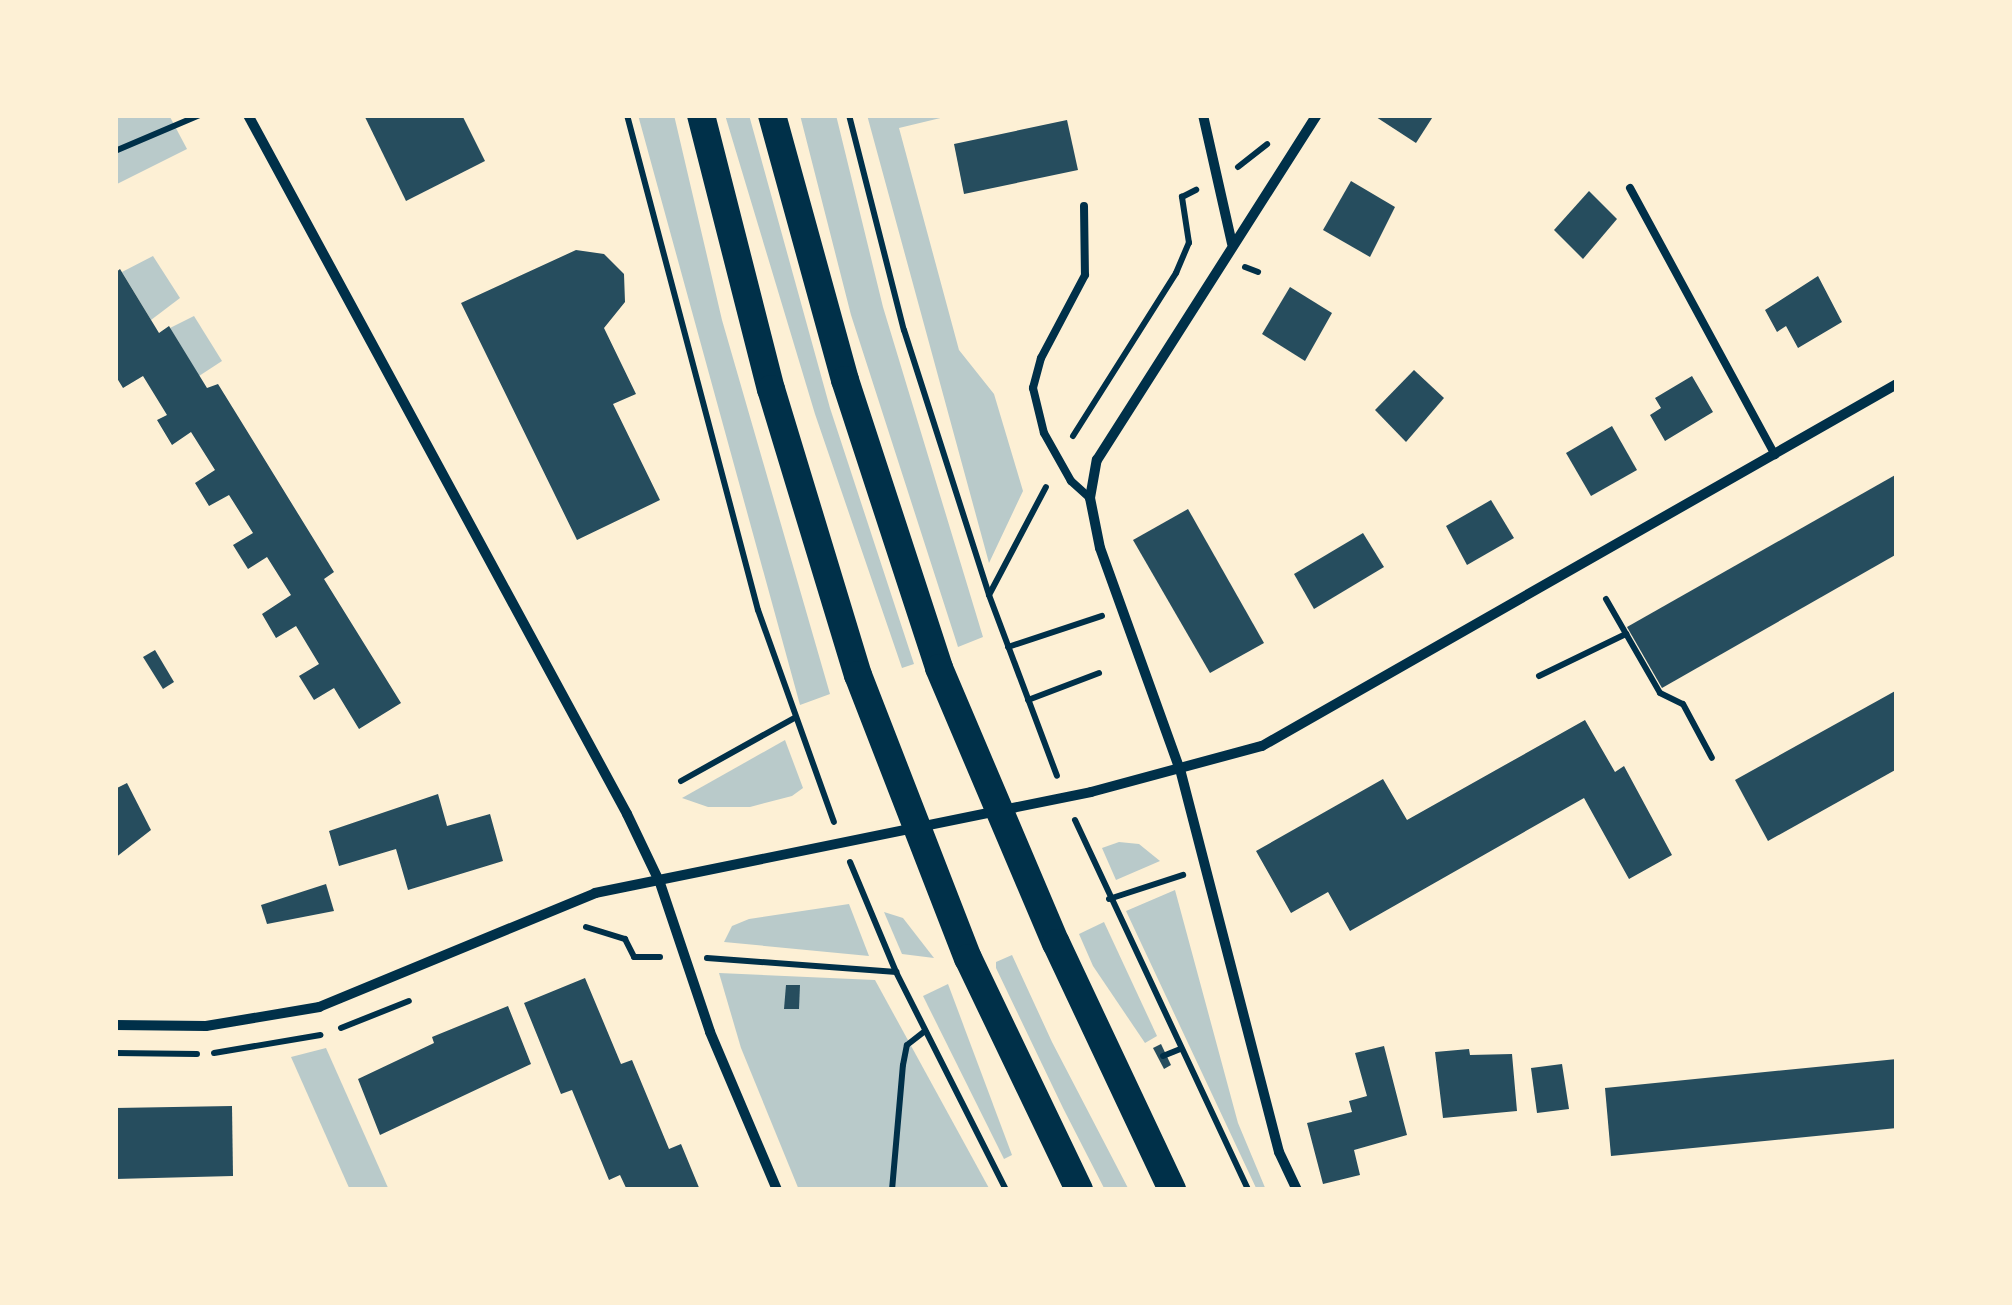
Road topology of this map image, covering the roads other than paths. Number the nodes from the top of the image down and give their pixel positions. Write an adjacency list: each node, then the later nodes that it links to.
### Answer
1 (248, 115): 15 (street)
2 (700, 115): 14 (highway)
3 (772, 115): 13 (highway)
4 (1203, 115): 8 (street)
5 (1317, 115): 8 (street)
6 (1630, 188): 10 (lane)
7 (1084, 206): 11 (lane)
8 (1232, 244): 11 (street)
9 (1897, 384): 10 (street)
10 (1775, 455): 12 (street)
11 (1090, 498): 12 (street)
12 (1180, 770): 13 (street); 20 (street)
13 (999, 811): 14 (street); 19 (highway)
14 (918, 828): 15 (street); 18 (highway)
15 (660, 883): 16 (street); 17 (street)
16 (115, 1024)
17 (776, 1190)
18 (1079, 1190)
19 (1172, 1190)
20 (1298, 1190)

